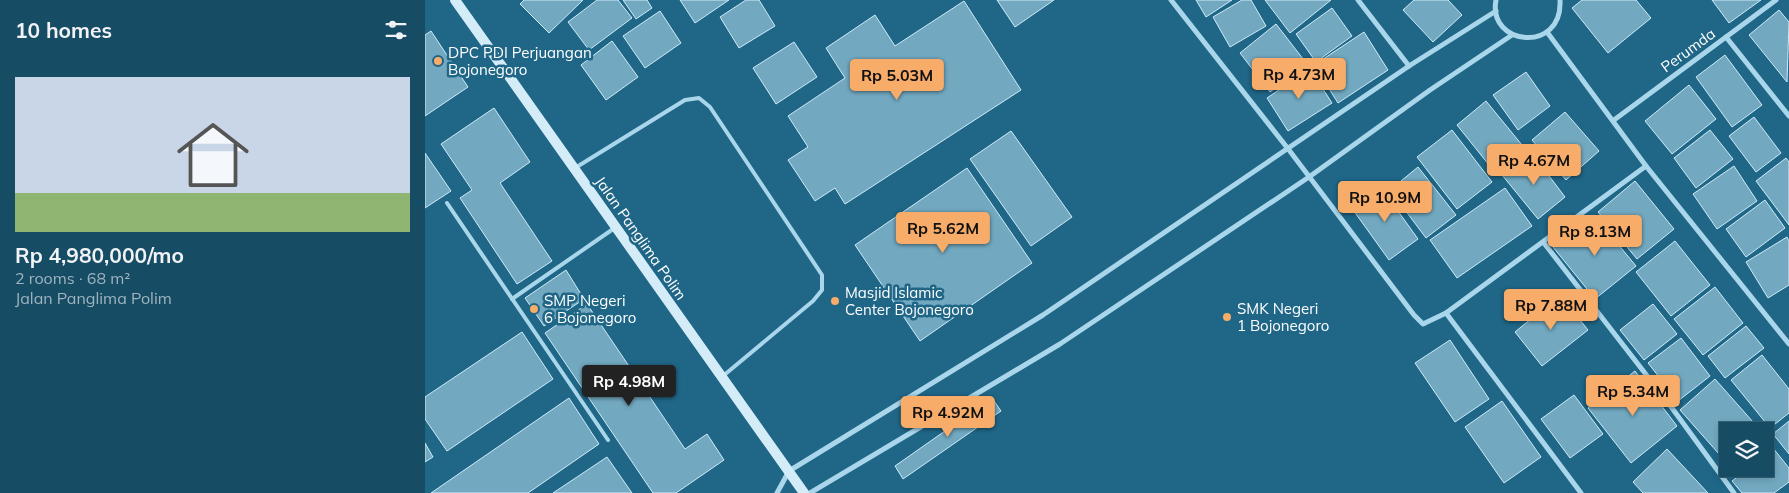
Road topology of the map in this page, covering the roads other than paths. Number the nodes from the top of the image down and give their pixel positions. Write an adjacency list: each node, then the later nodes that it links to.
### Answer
1 (455, 0): 16 (main road, Jalan Panglima Polim)
2 (1171, 0): 14 (street)
3 (1358, 0): 11 (street)
4 (1497, 0): 7 (street)
5 (1559, 0): 8 (street)
6 (1776, 0): 10 (street, Perumda)
7 (1496, 11): 9 (street); 11 (street)
8 (1547, 32): 9 (street); 13 (street)
9 (1512, 35): 17 (street)
10 (1726, 37): 12 (street); 13 (street, Perumda)
11 (1409, 66): 14 (street)
12 (1789, 116)
13 (1614, 120): 15 (street)
14 (1289, 150): 17 (street); 26 (street)
15 (1646, 166): 20 (street); 23 (street)
16 (573, 168): 19 (main road, Jalan Panglima Polim); 24 (lane)
17 (1309, 177): 22 (street); 29 (street)
18 (447, 203): 21 (lane)
19 (616, 228): 21 (lane); 24 (main road, Jalan Panglima Polim)
20 (1544, 243): 22 (street); 31 (street)
21 (512, 300): 25 (lane)
22 (1446, 313): 30 (street)
23 (1789, 344)
24 (721, 377): 26 (main road, Jalan Panglima Polim)
25 (608, 440)
26 (789, 471): 27 (street); 28 (main road, Jalan Panglima Polim)
27 (777, 493)
28 (804, 493)
29 (810, 493)
30 (1581, 493)
31 (1734, 493)

